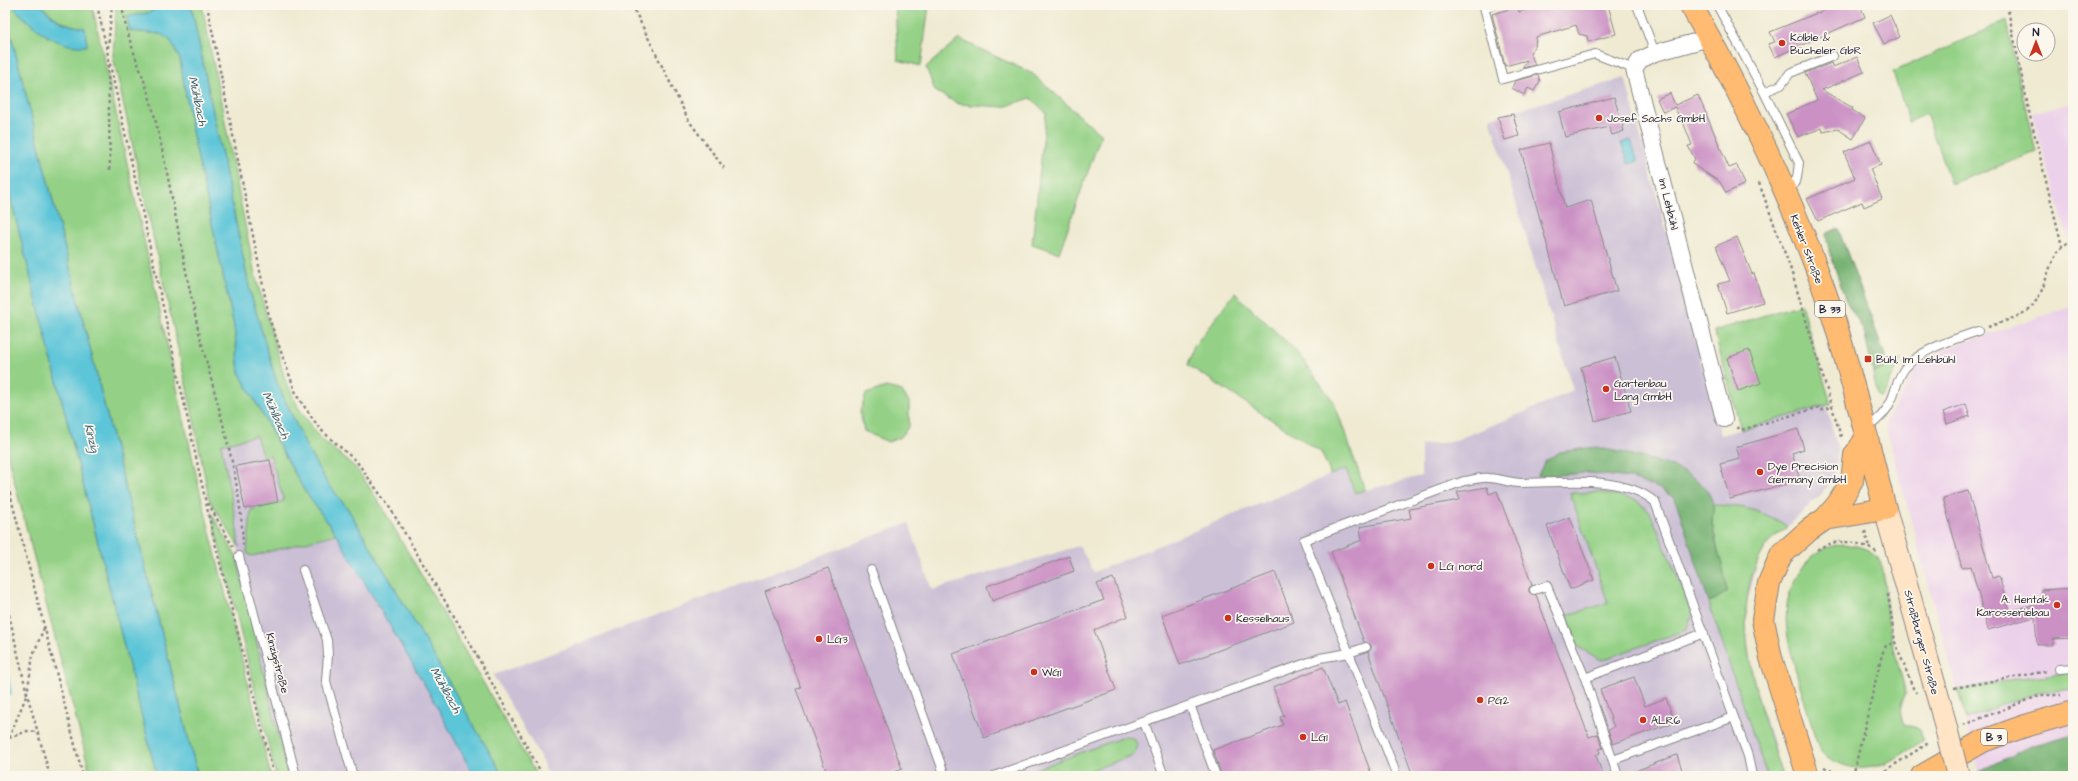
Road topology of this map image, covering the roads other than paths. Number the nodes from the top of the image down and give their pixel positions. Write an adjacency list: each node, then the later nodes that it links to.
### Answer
1 (1493, 5): 8 (lane)
2 (1637, 5): 6 (lane)
3 (1691, 5): 5 (main road, Kehler Straße / B 33)
4 (1717, 5): 9 (lane)
5 (1709, 38): 6 (street); 10 (main road, Kehler Straße / B 33)
6 (1655, 53): 8 (street)
7 (1833, 56): 9 (lane)
8 (1634, 69): 12 (street, Im Lehbühl)
9 (1764, 92): 10 (lane)
10 (1784, 191): 13 (main road, Kehler Straße / B 33)
11 (1978, 331): 13 (lane)
12 (1724, 419)
13 (1866, 433): 14 (main road, Kehler Straße / B 33); 15 (main road)
14 (1885, 508): 15 (main road); 42 (main road, Straßburger Straße, bridge)
15 (1825, 520): 31 (main road)
16 (239, 556): 32 (lane, Kinzigstraße)
17 (303, 570): 33 (lane)
18 (871, 570): 34 (lane)
19 (1534, 590): 25 (lane)
20 (1704, 633): 22 (lane); 25 (lane); 28 (lane)
21 (1366, 647): 22 (lane)
22 (1350, 653): 26 (lane); 38 (lane)
23 (2073, 668): 24 (lane)
24 (2059, 669)
25 (1585, 678): 30 (lane)
26 (1190, 705): 29 (lane); 37 (lane)
27 (2073, 712): 41 (main road, B 3)
28 (1734, 717): 30 (lane); 40 (lane)
29 (1144, 722): 35 (lane); 36 (lane)
30 (1613, 760): 39 (lane)
31 (1814, 769)
32 (296, 776)
33 (353, 776)
34 (945, 776)
35 (994, 776)
36 (1164, 776)
37 (1216, 776)
38 (1397, 776)
39 (1618, 776)
40 (1752, 776)
41 (1922, 776)
42 (1958, 776)

